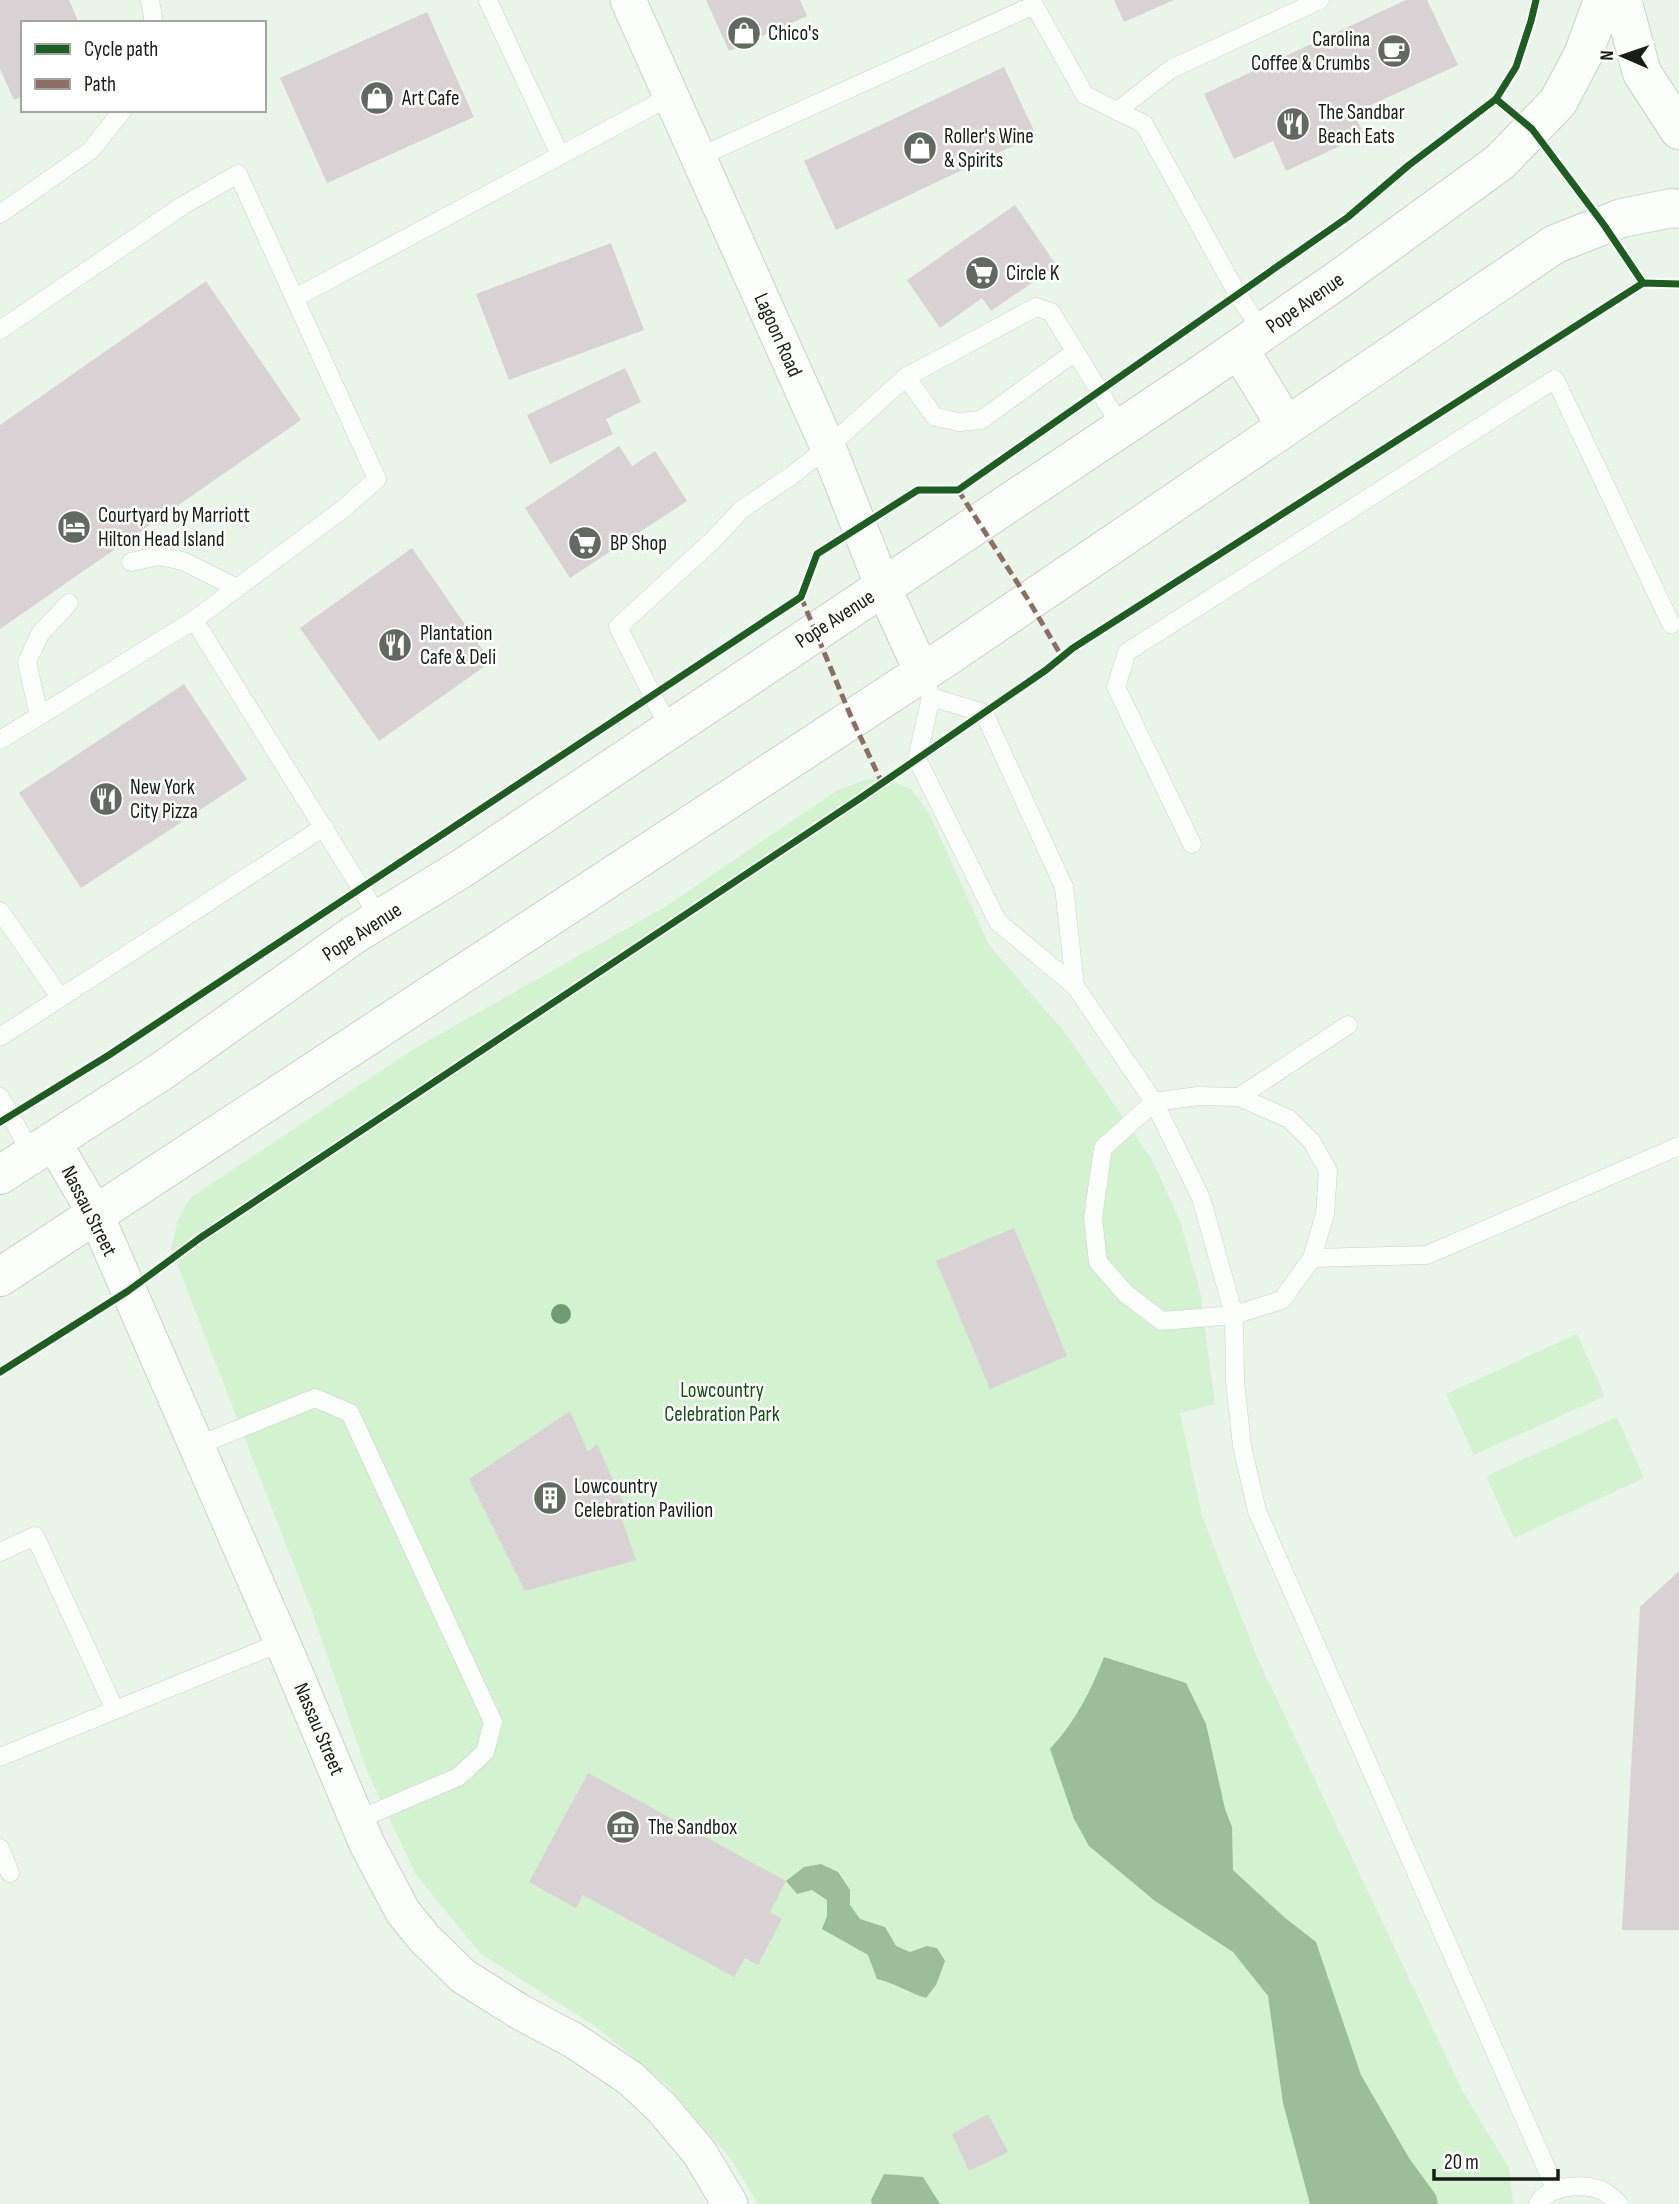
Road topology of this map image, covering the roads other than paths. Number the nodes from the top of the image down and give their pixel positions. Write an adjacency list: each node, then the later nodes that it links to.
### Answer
1 (150, 0): 8 (lane)
2 (628, 0): 9 (street, Lagoon Road)
3 (1320, 0): 10 (lane)
4 (1603, 0): 19 (main road, Pope Avenue)
5 (1622, 0): 12 (main road)
6 (488, 1): 13 (lane)
7 (1033, 2): 10 (lane); 14 (lane)
8 (155, 21)
9 (671, 96): 13 (lane); 14 (street, Lagoon Road)
10 (1117, 111): 19 (lane)
11 (121, 112): 16 (lane)
12 (1679, 130)
13 (560, 155): 17 (lane)
14 (699, 157): 24 (street, Lagoon Road)
15 (1679, 209): 22 (main road)
16 (0, 214)
17 (295, 298): 18 (lane); 27 (lane)
18 (0, 330)
19 (1251, 340): 22 (main road); 23 (main road, Pope Avenue)
20 (1075, 352): 21 (lane); 21 (lane); 23 (lane)
21 (906, 377): 24 (lane)
22 (1286, 426): 31 (main road)
23 (1122, 428): 26 (main road, Pope Avenue)
24 (828, 447): 26 (street, Lagoon Road); 33 (lane)
25 (131, 562): 27 (lane)
26 (883, 587): 31 (street, Lagoon Road); 33 (main road, Pope Avenue)
27 (237, 588): 29 (lane)
28 (68, 603): 32 (lane)
29 (194, 620): 32 (lane); 35 (lane)
30 (1671, 624): 36 (lane)
31 (926, 685): 39 (lane); 39 (lane); 49 (main road)
32 (39, 716): 34 (lane)
33 (669, 728): 38 (main road, Pope Avenue)
34 (0, 740)
35 (324, 827): 38 (lane); 40 (lane)
36 (1192, 844)
37 (0, 911): 40 (lane)
38 (380, 919): 47 (main road, Pope Avenue)
39 (1075, 986): 45 (lane)
40 (60, 997): 42 (lane)
41 (1348, 1025): 44 (lane)
42 (0, 1037)
43 (0, 1097): 47 (lane)
44 (1239, 1097): 45 (lane); 50 (lane)
45 (1154, 1102): 52 (lane); 52 (lane)
46 (1679, 1146): 50 (lane)
47 (42, 1147): 48 (main road, Pope Avenue); 49 (street, Nassau Street)
48 (0, 1175)
49 (95, 1213): 51 (main road); 53 (street, Nassau Street)
50 (1312, 1258): 52 (lane)
51 (0, 1277)
52 (1234, 1315): 61 (lane)
53 (197, 1446): 55 (street, Nassau Street); 58 (lane)
54 (0, 1552): 56 (lane)
55 (282, 1642): 56 (lane); 58 (street, Nassau Street)
56 (115, 1710): 57 (lane)
57 (2, 1751)
58 (357, 1820): 62 (street, Nassau Street)
59 (0, 1848): 60 (lane)
60 (10, 1873)
61 (1556, 2190): 63 (lane); 64 (lane)
62 (730, 2204)
63 (1538, 2204)
64 (1619, 2204)

